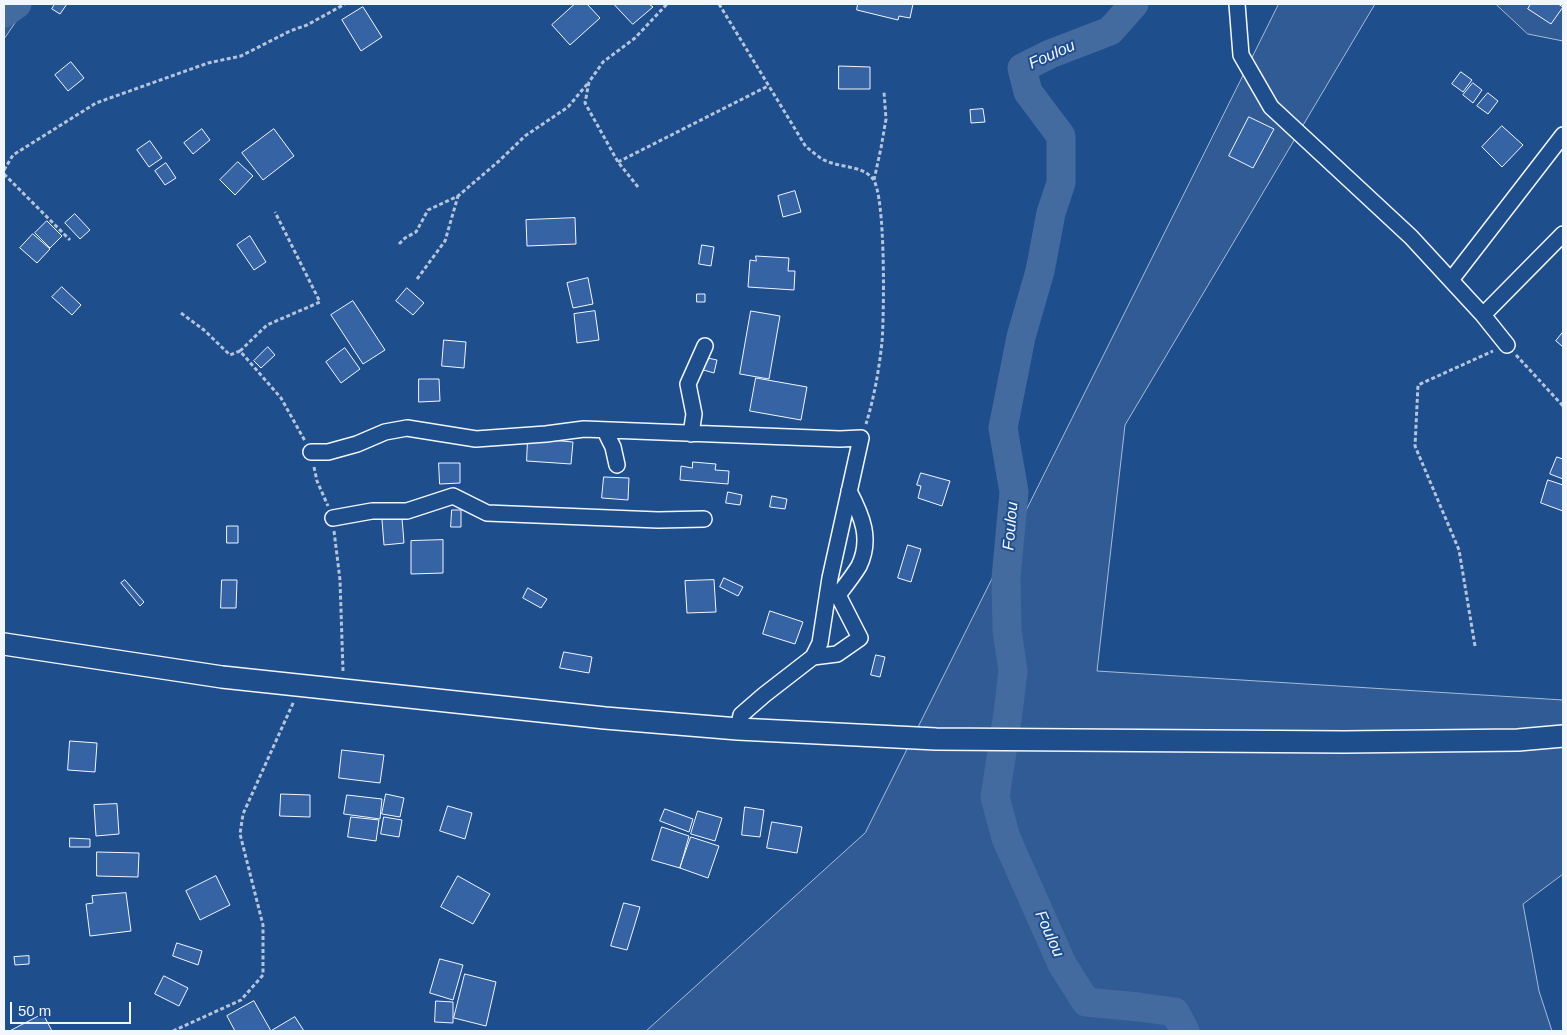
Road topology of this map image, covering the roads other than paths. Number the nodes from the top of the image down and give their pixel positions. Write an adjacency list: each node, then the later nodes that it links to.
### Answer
1 (1237, 4): 4 (street)
2 (1563, 134): 4 (street)
3 (1563, 234): 5 (street)
4 (1451, 280): 5 (street)
5 (1483, 315): 6 (street)
6 (1507, 345)
7 (705, 346): 9 (street)
8 (605, 431): 9 (street); 10 (street); 11 (street)
9 (691, 434): 12 (street)
10 (311, 452)
11 (617, 465)
12 (849, 491): 16 (street); 16 (street)
13 (333, 518): 14 (street)
14 (704, 520)
15 (4, 644): 17 (street)
16 (813, 658): 17 (street)
17 (738, 729): 18 (street)
18 (1563, 736)

